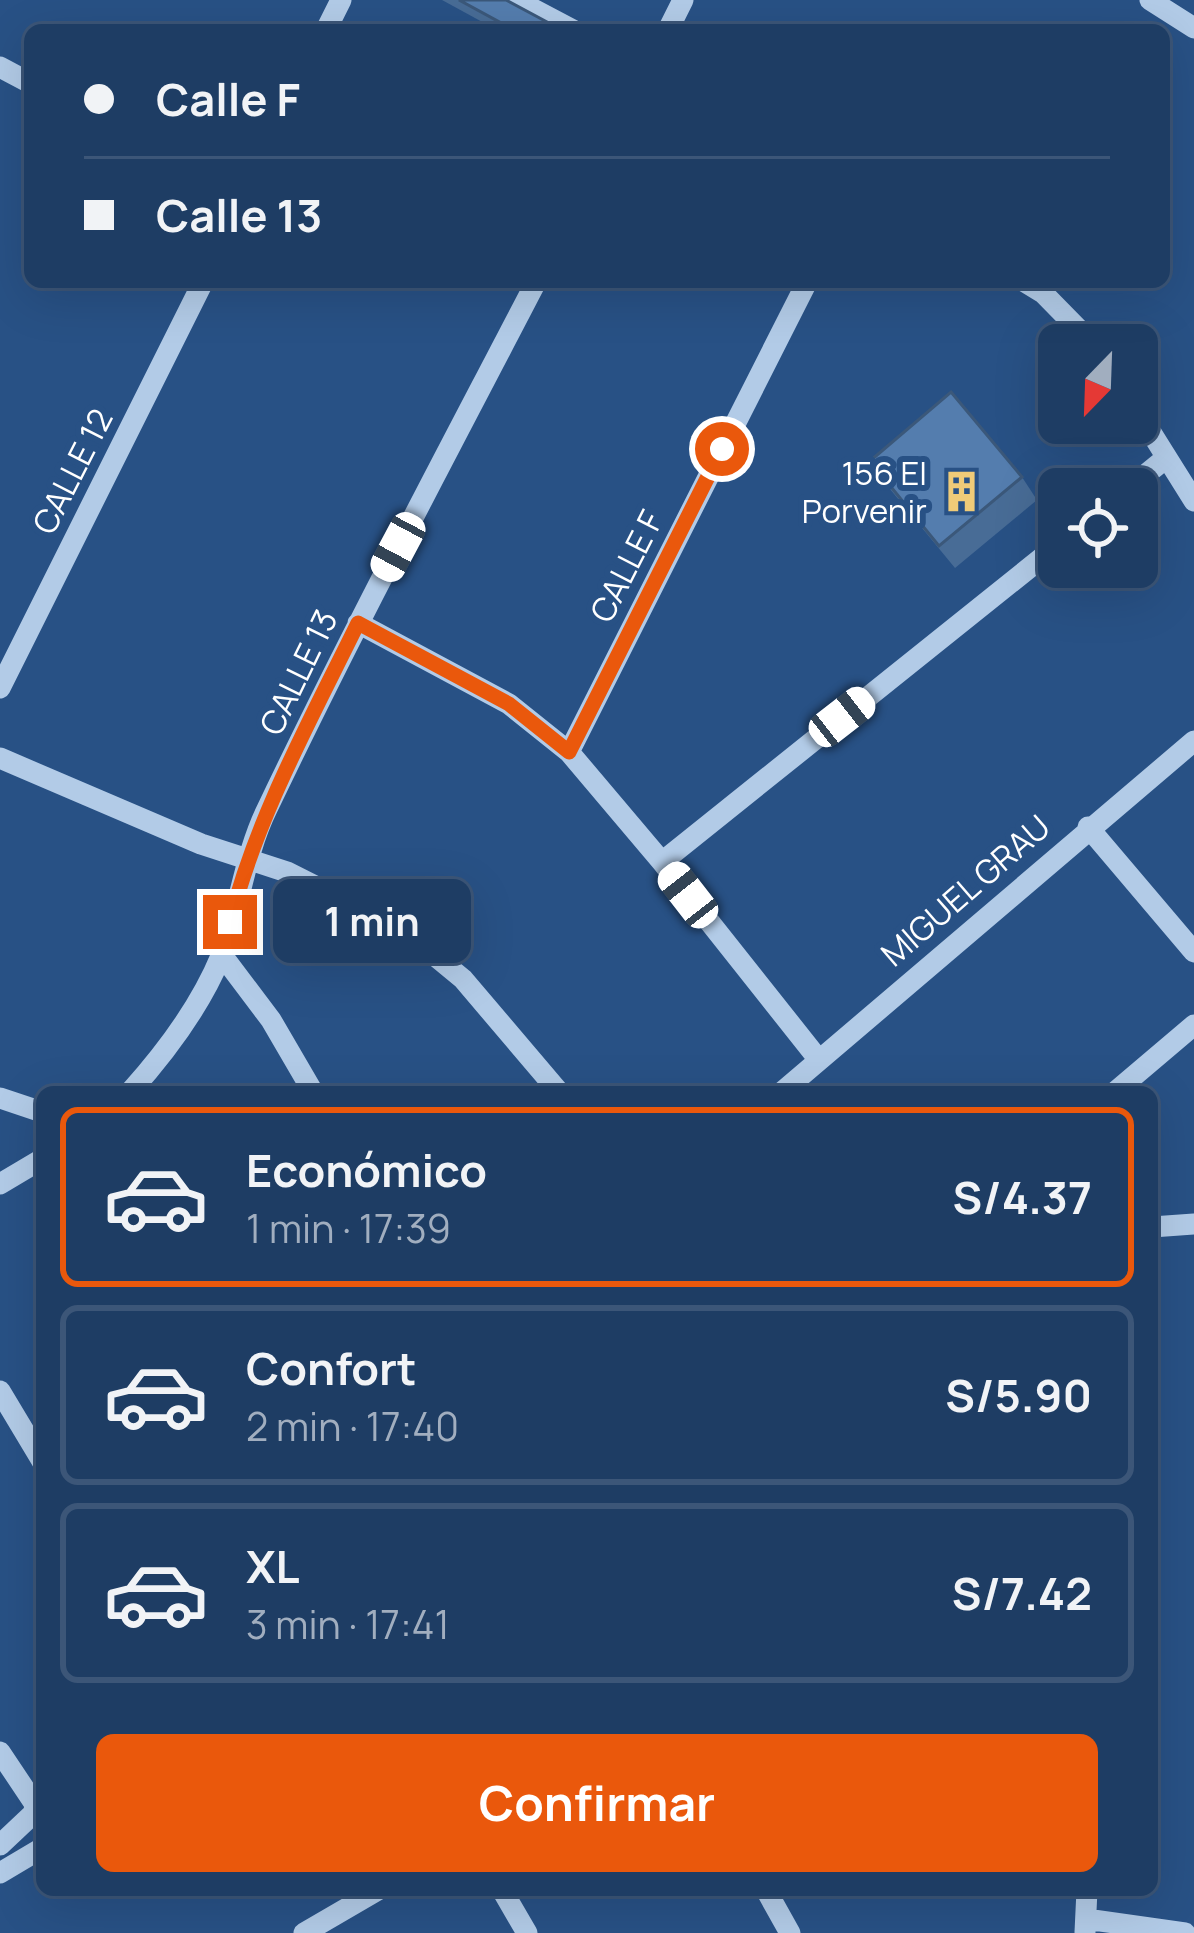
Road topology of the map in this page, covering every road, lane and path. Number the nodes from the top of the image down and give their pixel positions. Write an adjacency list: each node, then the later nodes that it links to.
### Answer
1 (516, 0): 3 (street)
2 (1150, 0): 4 (street)
3 (562, 24)
4 (1194, 28)
5 (200, 288): 16 (street, CALLE 12)
6 (533, 288): 15 (street, CALLE 13)
7 (804, 288): 18 (street, CALLE F)
8 (1034, 288): 9 (street)
9 (1073, 324)
10 (1158, 444): 11 (street)
11 (1166, 458): 12 (street); 13 (street)
12 (1154, 468)
13 (1194, 501)
14 (1038, 561): 22 (street)
15 (358, 623): 18 (street); 21 (street, CALLE 13)
16 (0, 688)
17 (1194, 741): 20 (street, MIGUEL GRAU)
18 (569, 752): 22 (street)
19 (0, 758): 21 (street)
20 (1088, 827): 23 (street); 26 (street, MIGUEL GRAU)
21 (246, 858): 24 (street, CALLE 13); 29 (street)
22 (662, 862): 26 (street)
23 (1194, 952)
24 (221, 955): 27 (street, CALLE 13); 28 (street)
25 (1194, 1025): 31 (street)
26 (819, 1060): 30 (street, MIGUEL GRAU)
27 (135, 1086)
28 (310, 1086)
29 (554, 1086)
30 (789, 1086)
31 (1122, 1086)
32 (0, 1098): 33 (street)
33 (36, 1110)
34 (36, 1163): 35 (street)
35 (0, 1184)
36 (1194, 1224): 37 (street)
37 (1158, 1227)
38 (0, 1391): 39 (street)
39 (36, 1451)
40 (0, 1752): 41 (street)
41 (0, 1845)
42 (36, 1852): 43 (street)
43 (0, 1874)
44 (368, 1896): 49 (street)
45 (505, 1896): 50 (street)
46 (769, 1896): 51 (street)
47 (1088, 1896): 48 (street)
48 (1086, 1926): 52 (street)
49 (304, 1933)
50 (526, 1933)
51 (790, 1933)
52 (1185, 1933)

